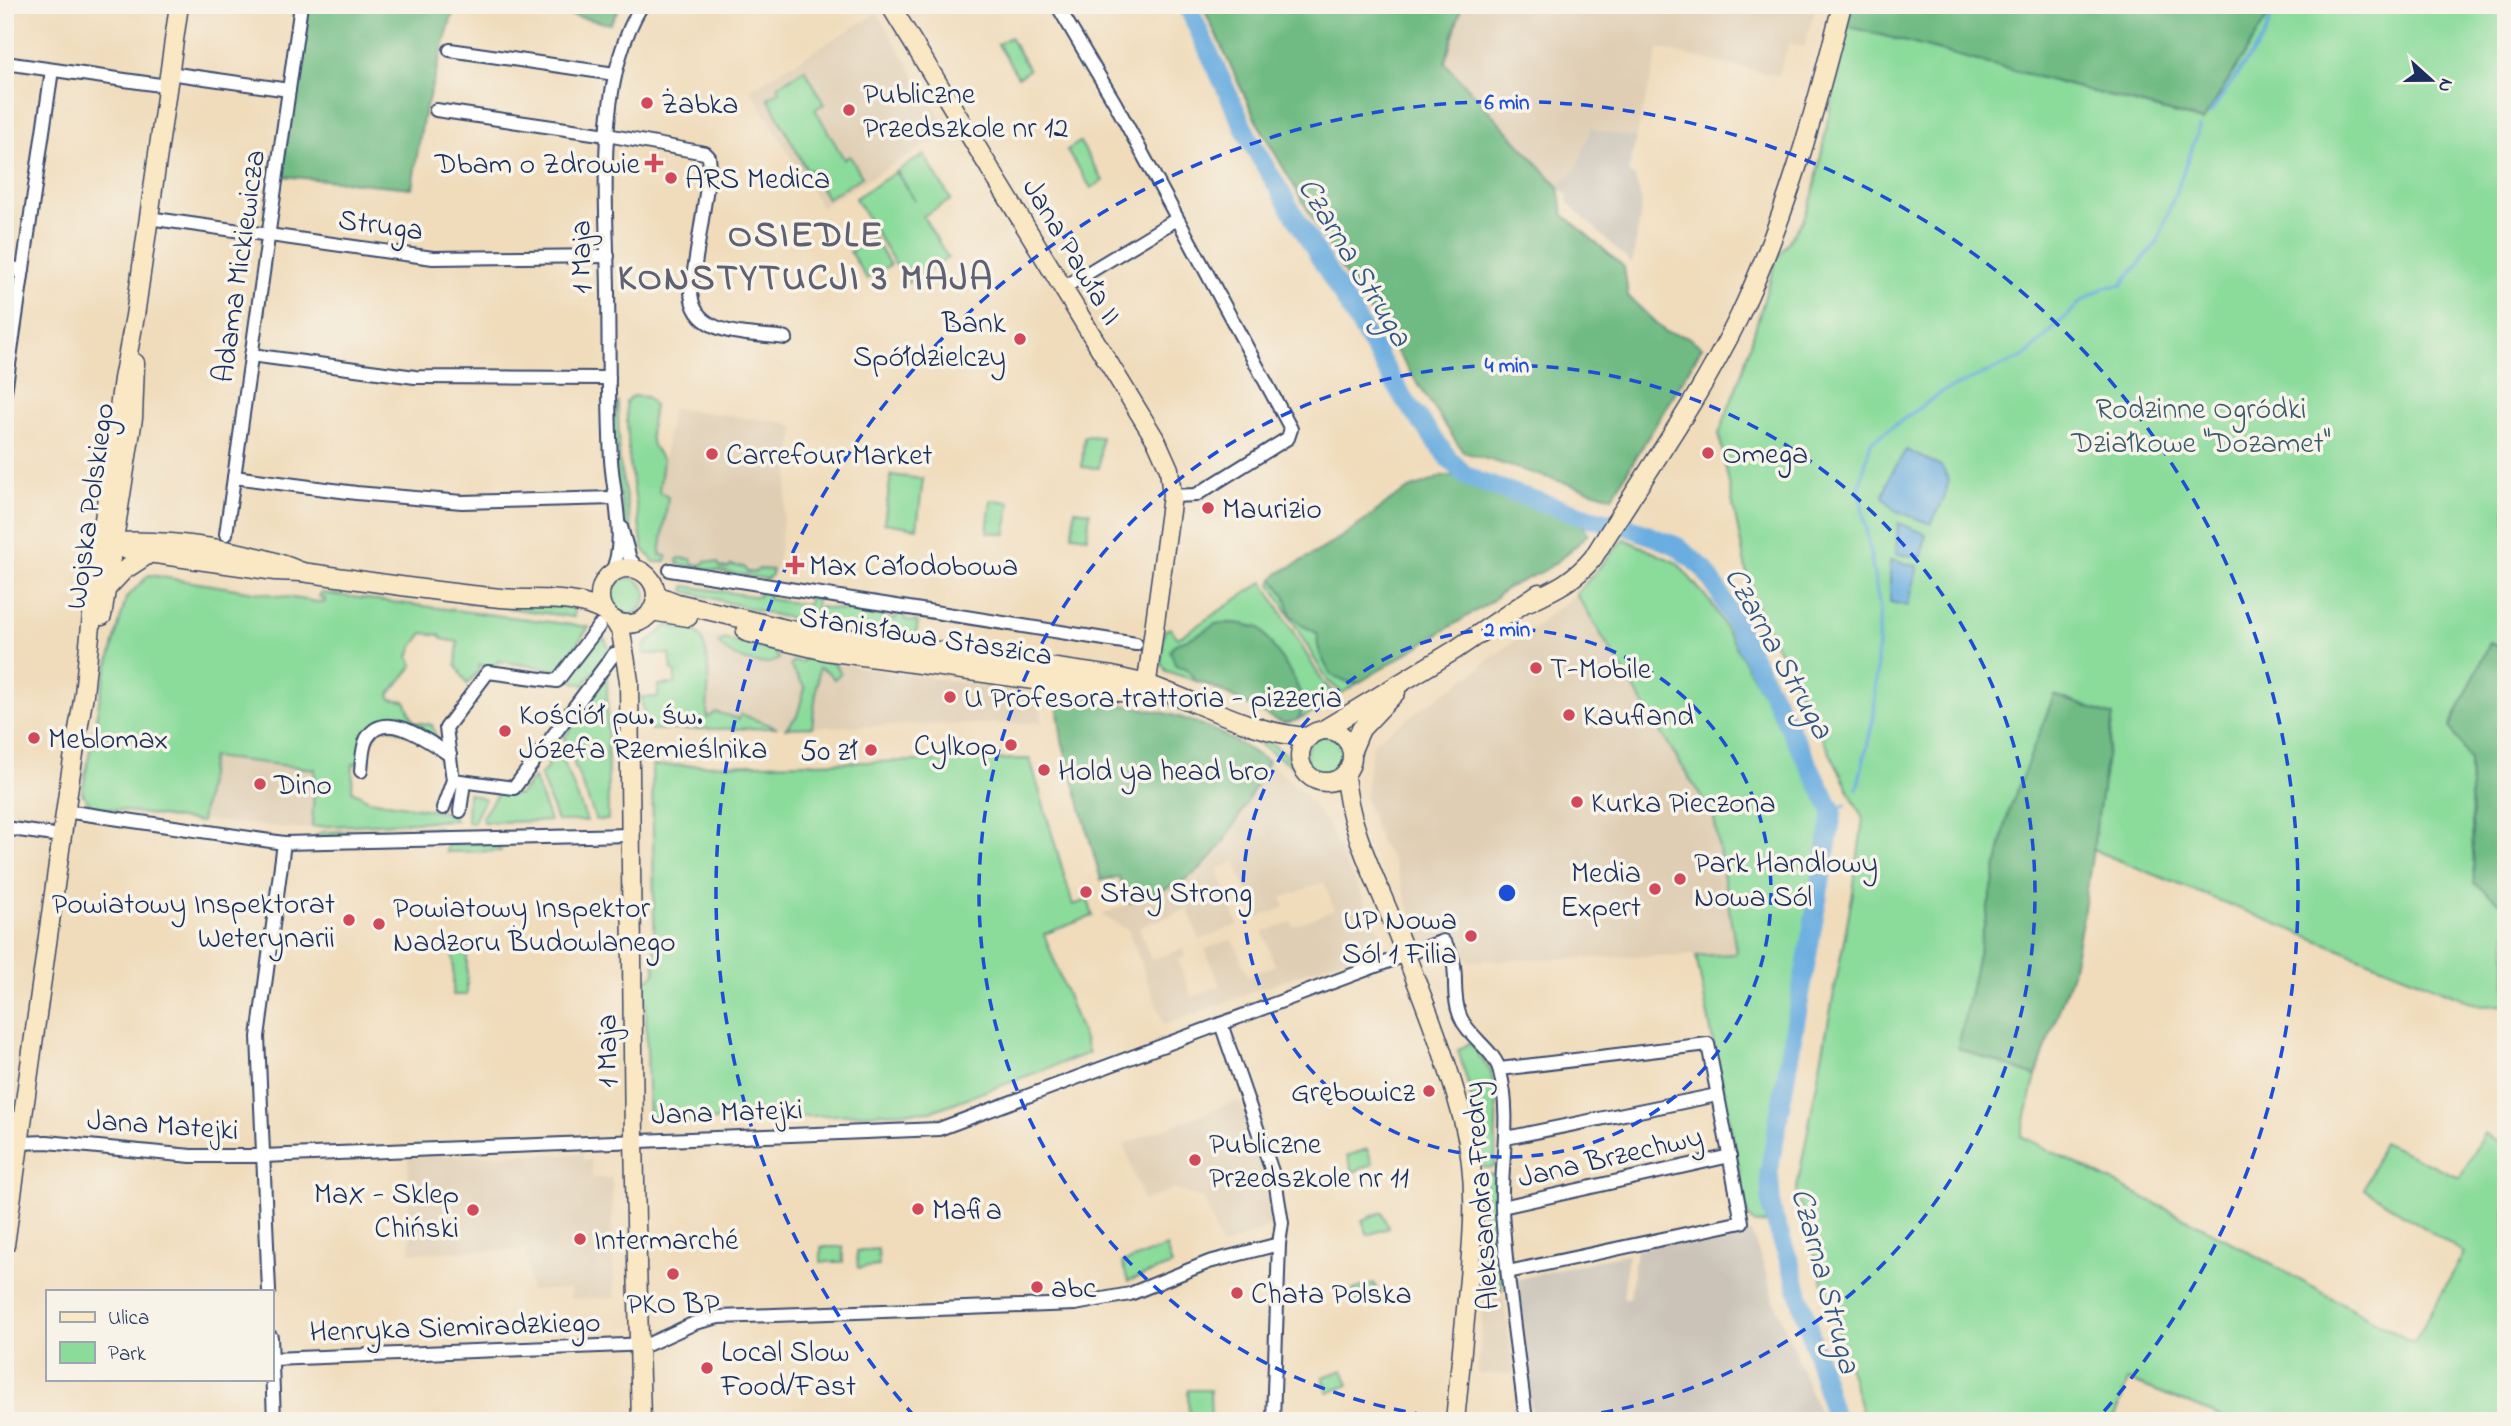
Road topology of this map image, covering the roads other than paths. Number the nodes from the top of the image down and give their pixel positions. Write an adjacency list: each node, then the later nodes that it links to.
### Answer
1 (179, 5): 11 (street, Wojska Polskiego)
2 (301, 5): 12 (street, Adama Mickiewicza)
3 (642, 5): 10 (street, 1 Maja)
4 (890, 5): 21 (street, Jana Pawła II)
5 (1056, 5): 16 (street)
6 (1842, 5): 46 (street)
7 (450, 50): 10 (street)
8 (5, 63): 9 (street)
9 (52, 70): 11 (street); 20 (street)
10 (615, 74): 14 (street, 1 Maja)
11 (168, 80): 12 (street); 15 (street, Wojska Polskiego)
12 (289, 90): 17 (street, Adama Mickiewicza)
13 (436, 110): 14 (street)
14 (607, 135): 18 (street, 1 Maja); 23 (street)
15 (148, 218): 17 (street, Struga); 22 (street, Wojska Polskiego)
16 (1177, 219): 21 (street); 28 (street)
17 (269, 235): 18 (street, Struga); 24 (street, Adama Mickiewicza)
18 (608, 256): 25 (street, 1 Maja)
19 (5, 267): 20 (street)
20 (23, 270): 26 (street)
21 (1063, 288): 28 (street, Jana Pawła II)
22 (134, 325): 30 (street, Wojska Polskiego); 32 (street, Wojska Polskiego)
23 (786, 338)
24 (250, 355): 25 (street); 27 (street, Adama Mickiewicza)
25 (610, 378): 29 (street, 1 Maja)
26 (5, 392)
27 (234, 477): 29 (street); 33 (street, Adama Mickiewicza)
28 (1172, 496): 48 (street, Jana Pawła II)
29 (615, 498): 31 (street, 1 Maja)
30 (121, 503): 34 (street, Wojska Polskiego); 35 (street)
31 (617, 513): 38 (street, 1 Maja); 39 (street, 1 Maja)
32 (104, 515): 34 (street); 36 (street, Wojska Polskiego)
33 (226, 534)
34 (116, 542): 35 (street); 36 (street); 40 (street, Wojska Polskiego)
35 (150, 548): 40 (street); 41 (street)
36 (98, 561): 49 (street, Wojska Polskiego)
37 (670, 570): 44 (street)
38 (639, 571): 39 (street); 42 (street)
39 (606, 580): 41 (street); 43 (street)
40 (108, 587): 49 (street, Wojska Polskiego)
41 (545, 599): 43 (street)
42 (650, 608): 43 (street); 47 (street, 1 Maja); 48 (street, Stanisława Staszica)
43 (606, 620): 47 (street, 1 Maja); 53 (street)
44 (1136, 644)
45 (614, 654): 57 (street)
46 (1409, 678): 51 (street); 52 (street)
47 (629, 681): 64 (street, 1 Maja)
48 (1146, 690): 50 (street, Stanisława Staszica)
49 (84, 694): 60 (street, Wojska Polskiego)
50 (1240, 721): 51 (street, Stanisława Staszica); 54 (street, Stanisława Staszica)
51 (1316, 733): 52 (street); 54 (street)
52 (1352, 750): 56 (street)
53 (450, 755): 55 (street); 57 (street)
54 (1300, 759): 58 (street)
55 (361, 771)
56 (1345, 774): 58 (street); 63 (street)
57 (459, 781): 59 (street); 61 (street)
58 (1320, 782): 63 (street)
59 (443, 808)
60 (65, 811): 65 (street, Wojska Polskiego); 66 (street)
61 (460, 811)
62 (5, 828): 65 (street)
63 (1356, 831): 67 (street)
64 (631, 835): 66 (street); 72 (street, 1 Maja)
65 (61, 836): 73 (street, Wojska Polskiego)
66 (284, 843): 74 (street)
67 (1406, 955): 68 (street, Jana Matejki); 69 (street, Aleksandra Fredry); 87 (street)
68 (1222, 1024): 72 (street, Jana Matejki); 77 (street)
69 (1500, 1069): 70 (street); 71 (street, Aleksandra Fredry)
70 (1717, 1095): 71 (street); 75 (street)
71 (1506, 1138): 76 (street, Aleksandra Fredry)
72 (634, 1141): 74 (street, Jana Matejki); 81 (street, 1 Maja)
73 (10, 1142): 74 (street, Jana Matejki); 78 (street, Wojska Polskiego)
74 (263, 1156): 80 (street)
75 (1730, 1156): 76 (street, Jana Brzechwy); 79 (street)
76 (1502, 1208): 79 (street, Aleksandra Fredry)
77 (1279, 1244): 81 (street, Henryka Siemiradzkiego); 86 (street)
78 (5, 1245)
79 (1508, 1272): 88 (street, Aleksandra Fredry)
80 (269, 1290)
81 (640, 1345): 82 (street, Henryka Siemiradzkiego); 85 (street, 1 Maja)
82 (273, 1359)
83 (273, 1380): 84 (street)
84 (274, 1421)
85 (641, 1421)
86 (1273, 1421)
87 (1455, 1421)
88 (1526, 1421)

